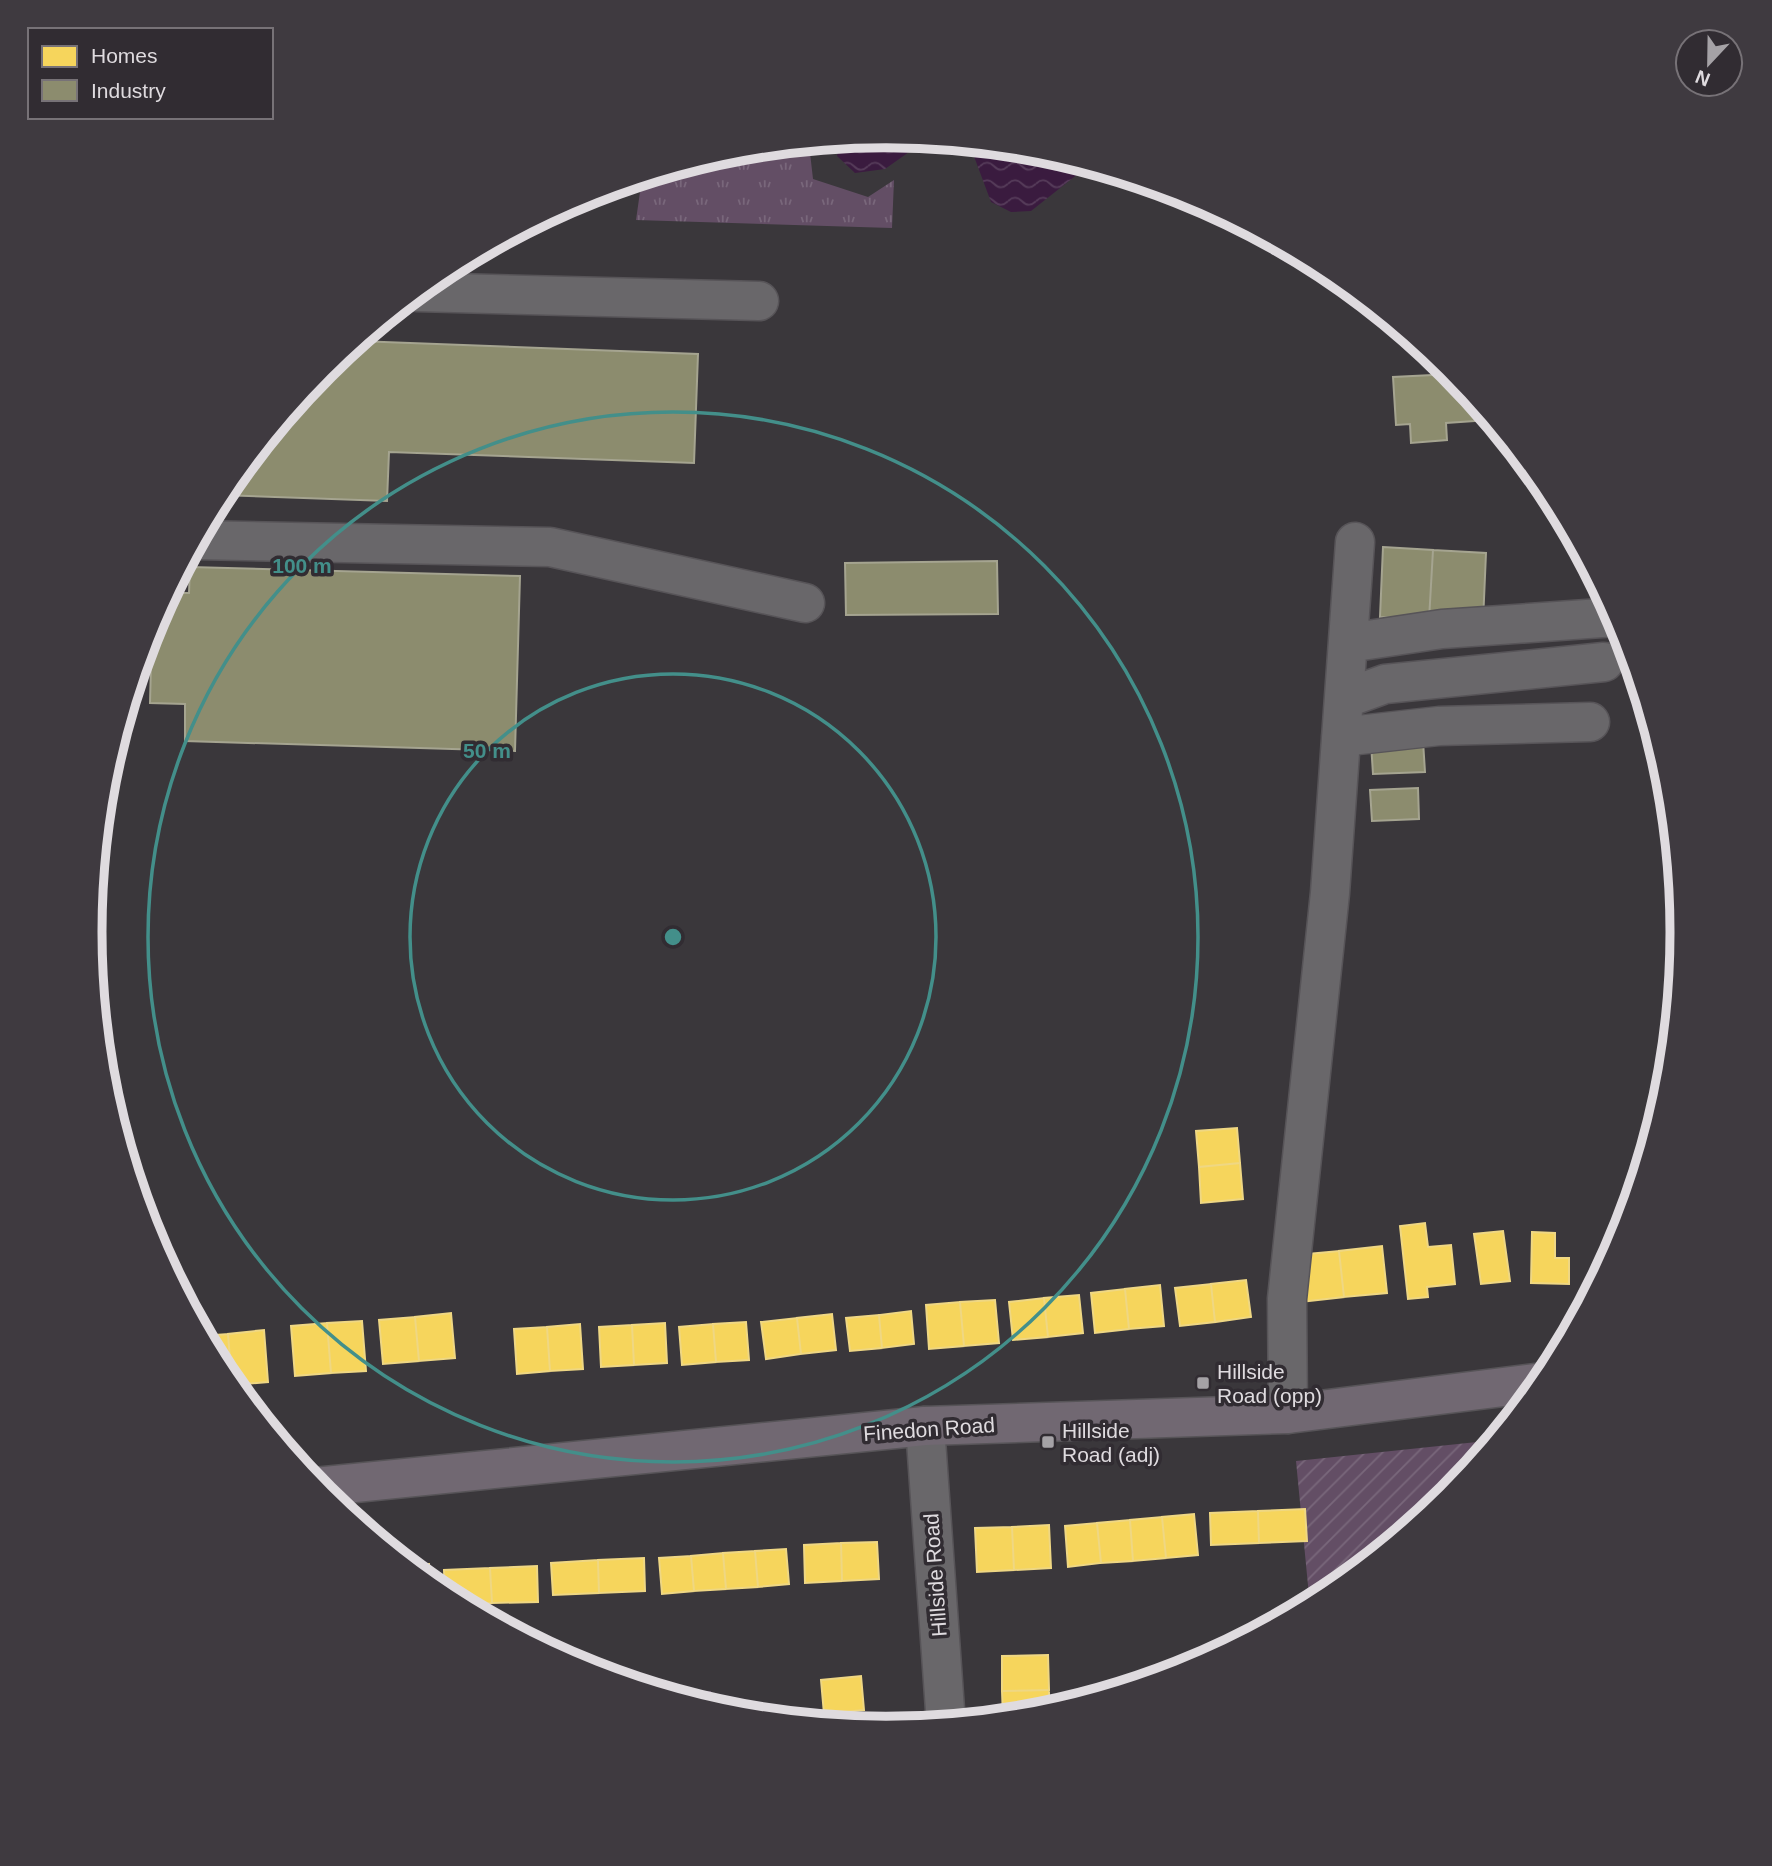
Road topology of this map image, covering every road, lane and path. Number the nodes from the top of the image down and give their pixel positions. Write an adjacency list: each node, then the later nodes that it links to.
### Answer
1 (434, 292): 2 (street)
2 (759, 301)
3 (207, 540): 5 (street)
4 (1355, 542): 7 (street)
5 (806, 603)
6 (1604, 618): 7 (street)
7 (1348, 643): 9 (street)
8 (1604, 662): 9 (street)
9 (1344, 699): 11 (street)
10 (1590, 722): 11 (street)
11 (1341, 737): 13 (street)
12 (1527, 1384): 13 (main road, Finedon Road)
13 (1288, 1414): 14 (main road, Finedon Road)
14 (925, 1426): 15 (main road, Finedon Road); 16 (street, Hillside Road)
15 (329, 1486)
16 (945, 1715)

